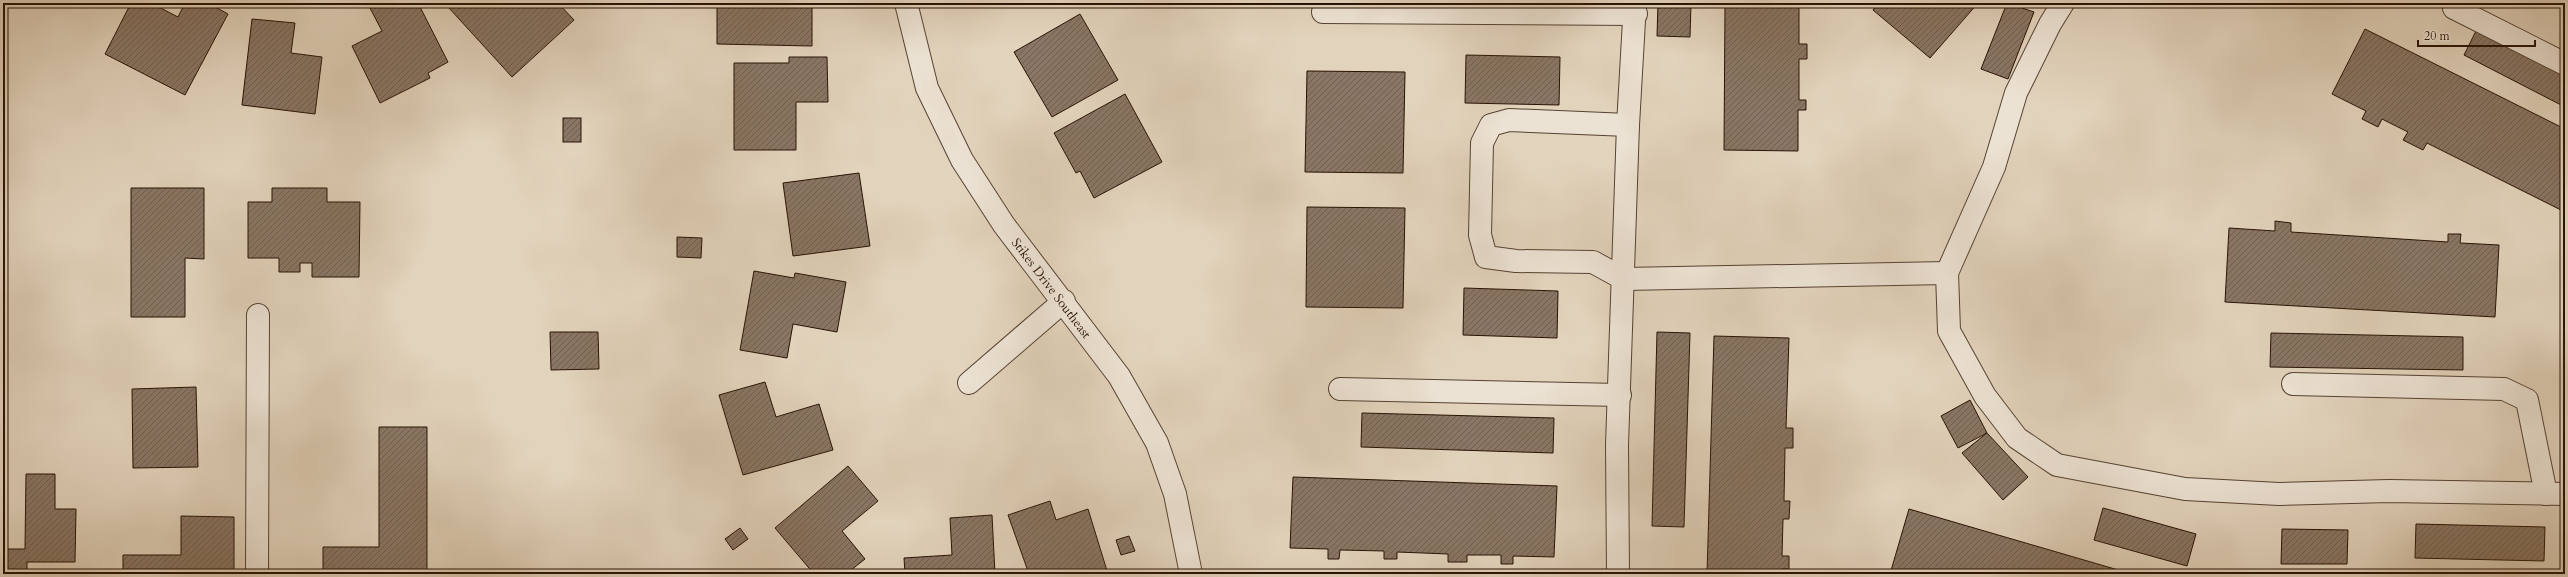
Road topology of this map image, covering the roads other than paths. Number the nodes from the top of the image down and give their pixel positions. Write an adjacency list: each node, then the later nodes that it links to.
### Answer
1 (906, 3): 10 (street, Stikes Drive Southeast)
2 (2063, 3): 8 (street)
3 (2454, 8): 6 (street)
4 (1635, 9): 5 (street); 7 (street)
5 (1323, 12)
6 (2565, 64)
7 (1628, 125): 9 (street); 9 (street)
8 (1947, 273): 9 (street); 16 (street)
9 (1624, 279): 15 (street)
10 (1064, 301): 12 (street); 18 (street, Stikes Drive Southeast)
11 (258, 315): 17 (street)
12 (969, 383)
13 (2293, 384): 16 (street)
14 (1340, 389): 15 (street)
15 (1620, 395): 19 (street)
16 (2555, 494)
17 (257, 574)
18 (1191, 574)
19 (1618, 574)

